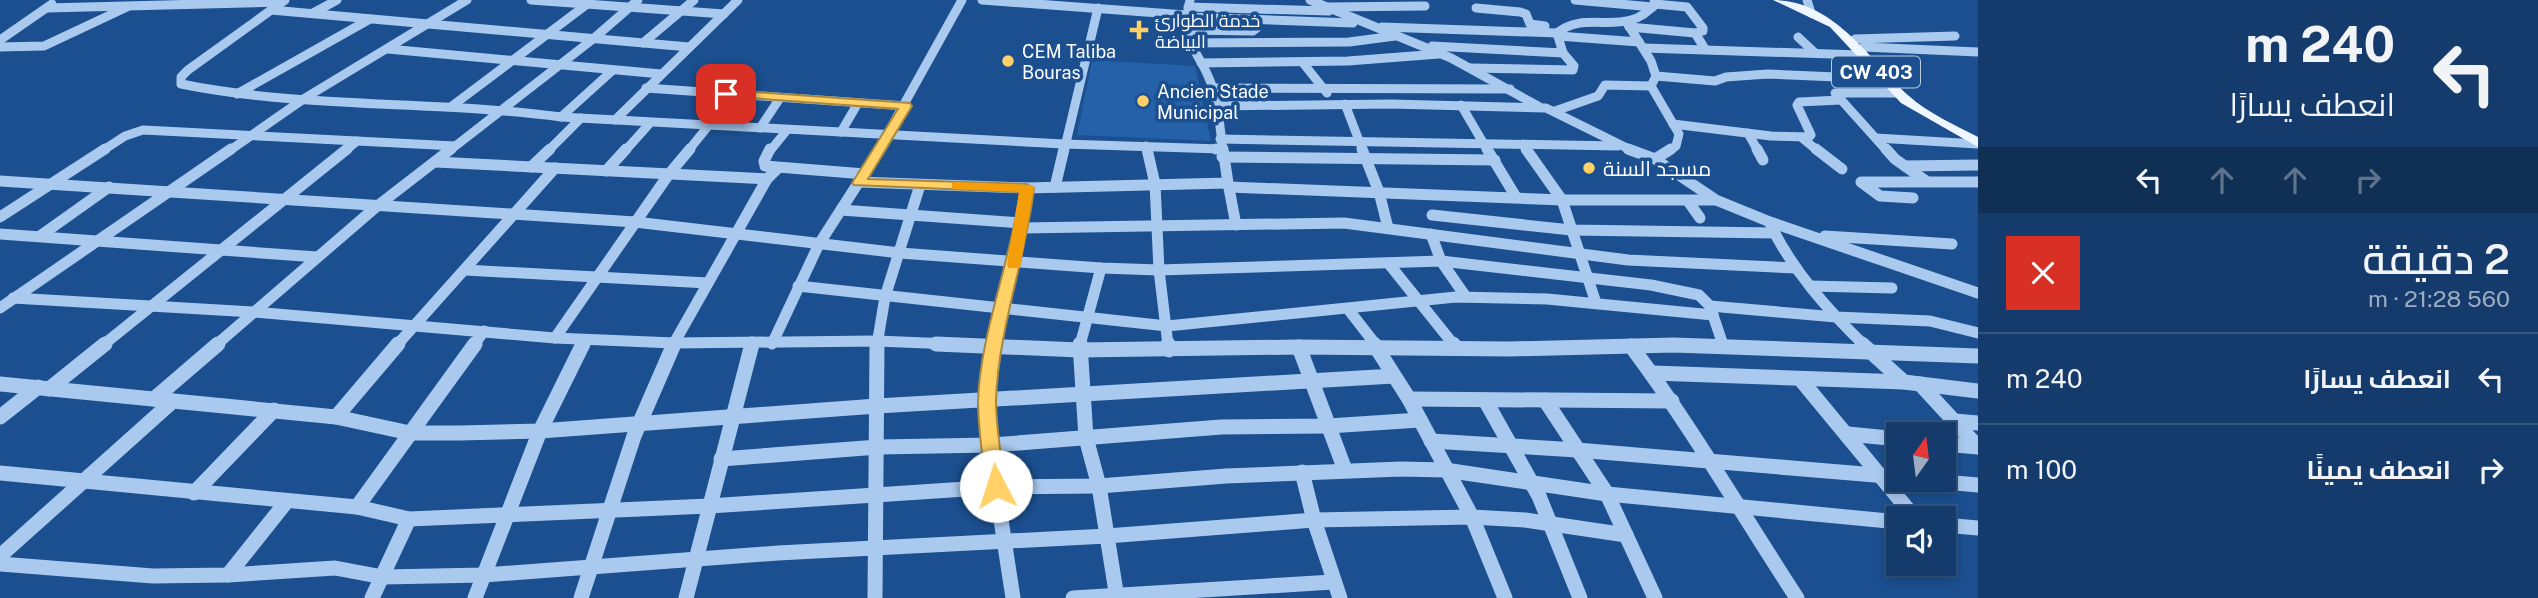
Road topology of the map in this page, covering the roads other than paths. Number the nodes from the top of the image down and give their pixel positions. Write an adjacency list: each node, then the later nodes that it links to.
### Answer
1 (58, 0): 26 (street)
2 (337, 0): 34 (street)
3 (467, 0): 42 (street)
4 (531, 0): 19 (street)
5 (638, 0): 25 (street)
6 (694, 0): 33 (street)
7 (738, 0): 35 (street)
8 (962, 0): 96 (street)
9 (982, 0): 27 (street)
10 (1043, 0): 18 (street)
11 (1310, 0): 30 (street)
12 (1371, 0): 23 (street)
13 (1469, 0): 28 (street)
14 (1578, 0): 21 (street); 41 (street)
15 (1778, 0): 29 (main road, CW 403)
16 (1786, 0): 29 (main road, CW 403)
17 (283, 1): 24 (street); 31 (street)
18 (1058, 1): 32 (street)
19 (590, 2): 25 (street); 49 (street)
20 (1426, 3): 23 (street); 45 (street)
21 (1654, 4): 43 (street); 48 (street)
22 (1225, 5): 30 (street); 32 (street)
23 (1362, 5): 30 (street)
24 (130, 6): 26 (street); 62 (street)
25 (629, 7): 33 (street); 54 (street)
26 (47, 8): 55 (street)
27 (1098, 8): 32 (street); 121 (street)
28 (1476, 8): 40 (street); 47 (street)
29 (1809, 8): 64 (main road, CW 403)
30 (1329, 9): 39 (street)
31 (271, 10): 34 (street); 88 (street)
32 (1187, 10): 37 (street); 46 (street)
33 (681, 11): 35 (street); 57 (street)
34 (312, 14): 36 (street)
35 (724, 14): 63 (street)
36 (371, 19): 42 (street); 88 (street)
37 (1256, 21): 38 (street); 50 (street)
38 (1293, 22): 39 (street); 59 (street)
39 (1361, 23): 44 (street)
40 (1487, 23): 45 (street); 47 (street)
41 (1582, 23): 43 (street); 47 (street)
42 (429, 24): 49 (street); 65 (street)
43 (1628, 25): 48 (street); 60 (street)
44 (1374, 27): 45 (street); 51 (street)
45 (1433, 27)
46 (1185, 30): 50 (street); 58 (street)
47 (1559, 32): 60 (street); 69 (street)
48 (1695, 33): 66 (street)
49 (546, 35): 54 (street); 71 (street)
50 (1250, 36): 56 (street); 58 (street)
51 (1397, 36): 59 (street); 61 (street)
52 (1955, 36): 64 (street)
53 (1798, 37): 67 (street)
54 (593, 39): 57 (street); 74 (street)
55 (0, 40)
56 (1291, 42): 59 (street); 73 (street)
57 (643, 43): 63 (street)
58 (1186, 43): 72 (street)
59 (1306, 43)
60 (1642, 45): 66 (street); 79 (street)
61 (1424, 46): 69 (street); 70 (street)
62 (0, 47)
63 (689, 47): 77 (street)
64 (1860, 47): 67 (street); 68 (street); 80 (main road, CW 403); 114 (main road, CW 403)
65 (387, 49): 71 (street); 89 (street)
66 (1705, 49): 67 (street)
67 (1811, 52): 78 (street)
68 (1978, 52)
69 (1563, 53): 75 (street)
70 (1440, 54): 73 (street); 75 (street)
71 (510, 62): 74 (street); 95 (street)
72 (1201, 63): 73 (street); 83 (street)
73 (1305, 63): 84 (street)
74 (556, 66): 76 (street); 100 (street)
75 (1470, 68): 86 (street)
76 (613, 70): 77 (street); 102 (street)
77 (661, 74): 82 (street)
78 (1821, 74): 79 (street); 80 (street)
79 (1656, 76): 81 (street)
80 (1883, 79): 87 (main road, CW 403)
81 (1651, 86): 101 (street); 106 (street)
82 (646, 88): 90 (street); 104 (street)
83 (1213, 88): 84 (street); 97 (street)
84 (1324, 88): 85 (street); 93 (street)
85 (1464, 89): 86 (street); 98 (street)
86 (1510, 89): 99 (street)
87 (1898, 93): 91 (street); 120 (main road, CW 403)
88 (237, 94): 89 (street)
89 (305, 98): 95 (street); 113 (street)
90 (780, 98): 92 (street); 108 (street)
91 (1841, 100): 115 (street); 116 (street)
92 (858, 103): 96 (street); 110 (street)
93 (1341, 104): 94 (street); 97 (street); 118 (street)
94 (1461, 105): 98 (street); 119 (street)
95 (452, 106): 100 (street)
96 (906, 106): 112 (street)
97 (1216, 106): 126 (street)
98 (1477, 106): 99 (street)
99 (1538, 107): 101 (street)
100 (502, 109): 102 (street); 123 (street)
101 (1555, 111): 125 (street)
102 (561, 117): 103 (street)
103 (581, 118): 104 (street); 134 (street)
104 (615, 120): 105 (street)
105 (650, 123): 107 (street); 138 (street)
106 (1673, 124): 111 (street); 128 (street)
107 (709, 125): 108 (street); 139 (street)
108 (760, 128): 109 (street)
109 (787, 130): 110 (street); 136 (street)
110 (841, 132): 112 (street)
111 (1748, 133): 115 (street); 130 (street)
112 (889, 134): 121 (street); 140 (street)
113 (251, 135): 117 (street); 145 (street); 152 (street)
114 (1978, 136)
115 (1801, 137): 137 (street)
116 (1876, 138): 120 (street); 133 (street)
117 (358, 141): 123 (street); 157 (street)
118 (1359, 141): 119 (street); 126 (street); 127 (street)
119 (1483, 142): 122 (street); 129 (street)
120 (1978, 143)
121 (1064, 144): 124 (street); 150 (street)
122 (1523, 144): 125 (street); 158 (street)
123 (456, 146): 131 (street)
124 (1146, 146): 126 (street); 146 (street)
125 (1622, 146): 128 (street)
126 (1221, 148): 127 (street); 148 (street)
127 (1366, 159): 129 (street); 153 (street)
128 (1655, 159): 159 (street)
129 (1495, 160): 155 (street)
130 (1763, 160)
131 (436, 162): 134 (street); 161 (street)
132 (1978, 165): 133 (street)
133 (1905, 166): 143 (street)
134 (531, 167): 135 (street)
135 (555, 168): 138 (street); 163 (street)
136 (777, 169): 140 (street); 141 (street)
137 (1842, 169)
138 (606, 171): 139 (street)
139 (669, 174): 141 (street); 168 (street)
140 (862, 178): 147 (street); 162 (street)
141 (767, 179): 176 (street)
142 (0, 181): 145 (street)
143 (1926, 181): 144 (street); 156 (street)
144 (1978, 182)
145 (50, 184): 149 (street); 166 (street)
146 (1155, 184): 148 (street); 150 (street); 171 (street)
147 (920, 185): 151 (street); 165 (street)
148 (1229, 185): 153 (street); 169 (street)
149 (110, 187): 152 (street); 179 (street)
150 (1055, 187): 151 (street)
151 (1027, 188): 170 (street)
152 (171, 191): 157 (street); 180 (street)
153 (1379, 192): 154 (street); 172 (street)
154 (1426, 194): 155 (street); 164 (street)
155 (1516, 197): 158 (street)
156 (1913, 198)
157 (284, 200): 161 (street); 183 (street)
158 (1562, 200): 160 (street); 174 (street)
159 (1716, 200): 160 (street); 173 (street)
160 (1688, 201): 167 (street)
161 (376, 207): 163 (street); 186 (street)
162 (841, 210): 165 (street); 181 (street)
163 (514, 215): 168 (street); 192 (street)
164 (1432, 215): 174 (street); 178 (street)
165 (912, 216): 170 (street); 184 (street)
166 (0, 217)
167 (1700, 218)
168 (635, 222): 176 (street); 194 (street)
169 (1236, 225): 171 (street); 172 (street)
170 (1022, 226): 171 (street); 188 (street)
171 (1156, 226): 193 (street)
172 (1388, 228): 178 (street)
173 (1772, 228): 174 (street); 177 (street); 191 (street)
174 (1571, 230): 185 (street)
175 (0, 234): 179 (street)
176 (736, 234): 181 (street); 196 (street)
177 (1807, 234): 182 (street); 200 (street)
178 (1434, 235): 185 (street); 187 (street)
179 (40, 236): 180 (street)
180 (99, 240): 183 (street); 202 (street)
181 (819, 244): 184 (street); 197 (street)
182 (1952, 244)
183 (222, 250): 186 (street); 206 (street)
184 (900, 253): 188 (street); 203 (street)
185 (1578, 255): 191 (street); 195 (street)
186 (317, 257): 211 (street)
187 (1441, 261): 189 (street); 195 (street); 201 (street)
188 (1015, 262): 190 (street); 209 (street)
189 (1389, 264): 193 (street); 204 (street)
190 (1101, 268): 193 (street); 213 (street)
191 (1796, 268): 198 (street)
192 (465, 270): 194 (street); 214 (street)
193 (1159, 270): 215 (street)
194 (596, 277): 196 (street); 218 (street)
195 (1586, 277): 205 (street); 210 (street)
196 (708, 283): 221 (street)
197 (797, 286): 203 (street); 223 (street)
198 (1810, 286): 199 (street); 212 (street)
199 (1892, 288)
200 (1978, 293)
201 (1466, 297): 204 (street); 205 (street)
202 (13, 298): 206 (street); 207 (street)
203 (886, 298): 209 (street); 220 (street)
204 (1421, 301): 208 (street); 229 (street)
205 (1596, 303): 210 (street)
206 (152, 306): 211 (street); 241 (street)
207 (0, 308)
208 (1348, 309): 215 (street); 228 (street)
209 (1003, 310): 213 (street); 224 (street)
210 (1712, 310): 212 (street); 225 (street)
211 (253, 312): 214 (street); 244 (street)
212 (1836, 317): 217 (street); 232 (street)
213 (1085, 318): 215 (street); 230 (street)
214 (414, 325): 216 (street); 254 (street)
215 (1167, 326): 231 (street)
216 (484, 331): 218 (street); 262 (street)
217 (1978, 333)
218 (555, 338): 219 (street)
219 (585, 340): 221 (street); 261 (street)
220 (877, 341): 223 (street); 224 (street); 251 (street)
221 (674, 343): 222 (street); 258 (street)
222 (752, 344): 223 (street); 255 (street)
223 (772, 344)
224 (995, 345): 230 (street); 249 (street)
225 (1723, 345): 226 (street); 232 (street)
226 (1631, 346): 229 (street); 234 (street)
227 (1299, 347): 228 (street); 231 (street); 237 (street)
228 (1377, 347): 229 (street); 235 (street)
229 (1455, 347)
230 (1079, 349): 231 (street); 243 (street)
231 (1169, 350)
232 (1870, 352): 233 (street); 238 (street)
233 (1978, 356)
234 (1653, 373): 236 (street); 250 (street)
235 (1394, 376): 237 (street); 245 (street)
236 (1801, 380): 238 (street); 263 (street)
237 (1310, 382): 243 (street); 260 (street)
238 (1904, 382): 240 (street)
239 (0, 384): 241 (street)
240 (1920, 384): 242 (street); 257 (street)
241 (43, 388): 244 (street); 253 (street)
242 (1978, 391)
243 (1081, 395): 249 (street); 264 (street)
244 (154, 399): 248 (street)
245 (1409, 399): 246 (street); 256 (street)
246 (1485, 400): 247 (street); 269 (street)
247 (1545, 400): 250 (street); 272 (street)
248 (173, 401): 252 (street); 282 (street)
249 (987, 401): 251 (street); 268 (street)
250 (1672, 401): 274 (street)
251 (877, 406): 255 (street); 270 (street)
252 (274, 410): 254 (street); 287 (street)
253 (0, 416)
254 (336, 417): 262 (street)
255 (731, 418): 258 (street); 273 (street)
256 (1420, 420): 260 (street); 266 (street)
257 (1955, 421): 259 (street); 271 (street)
258 (640, 423): 261 (street); 295 (street)
259 (1978, 423)
260 (1328, 426): 264 (street); 275 (street)
261 (540, 431): 262 (street); 296 (street)
262 (410, 433): 294 (street)
263 (1848, 434): 265 (street); 279 (street)
264 (1086, 438): 268 (street); 286 (street)
265 (1886, 438)
266 (1431, 441): 269 (street); 276 (street)
267 (1956, 444): 271 (street)
268 (992, 445): 270 (street); 285 (street)
269 (1514, 446): 272 (street); 281 (street)
270 (878, 447): 273 (street); 289 (street)
271 (1978, 447)
272 (1577, 450): 274 (street); 288 (street)
273 (721, 459): 291 (street)
274 (1708, 462): 279 (street); 292 (street)
275 (1345, 470): 276 (street); 277 (street)
276 (1445, 470): 281 (street); 297 (street)
277 (1302, 472): 286 (street); 299 (street)
278 (0, 473): 282 (street)
279 (1882, 476): 280 (street); 293 (street)
280 (1886, 476)
281 (1529, 481): 288 (street); 301 (street)
282 (81, 483): 287 (street); 308 (street)
283 (1956, 483): 284 (street)
284 (1978, 485)
285 (996, 486): 286 (street); 289 (street); 306 (street)
286 (1099, 486): 305 (street)
287 (194, 493): 290 (street)
288 (1607, 494): 292 (street); 304 (street)
289 (878, 495): 291 (street); 307 (street)
290 (287, 501): 294 (street); 312 (street)
291 (709, 506): 295 (street); 309 (street)
292 (1737, 506): 300 (street); 328 (street)
293 (1906, 506)
294 (357, 507): 298 (street)
295 (608, 510): 296 (street); 311 (street)
296 (510, 514): 298 (street); 313 (street)
297 (1472, 517): 299 (street); 301 (street); 325 (street)
298 (409, 519): 314 (street)
299 (1314, 520): 305 (street); 315 (street)
300 (1886, 521)
301 (1549, 522): 304 (street); 326 (street)
302 (1956, 526): 303 (street)
303 (1978, 528)
304 (1626, 535): 327 (street)
305 (1107, 536): 306 (street); 316 (street)
306 (1003, 541): 307 (street); 322 (street)
307 (874, 547): 309 (street); 321 (street)
308 (0, 556)
309 (696, 560): 311 (street); 320 (street)
310 (0, 564): 312 (street)
311 (590, 569): 313 (street); 319 (street)
312 (228, 575): 314 (street)
313 (484, 575): 314 (street); 318 (street)
314 (383, 577): 317 (street)
315 (1333, 582): 316 (street); 324 (street)
316 (1117, 597): 323 (street)
317 (372, 598)
318 (475, 598)
319 (581, 598)
320 (686, 598)
321 (875, 598)
322 (1013, 598)
323 (1073, 598)
324 (1340, 598)
325 (1505, 598)
326 (1580, 598)
327 (1655, 598)
328 (1797, 598)

